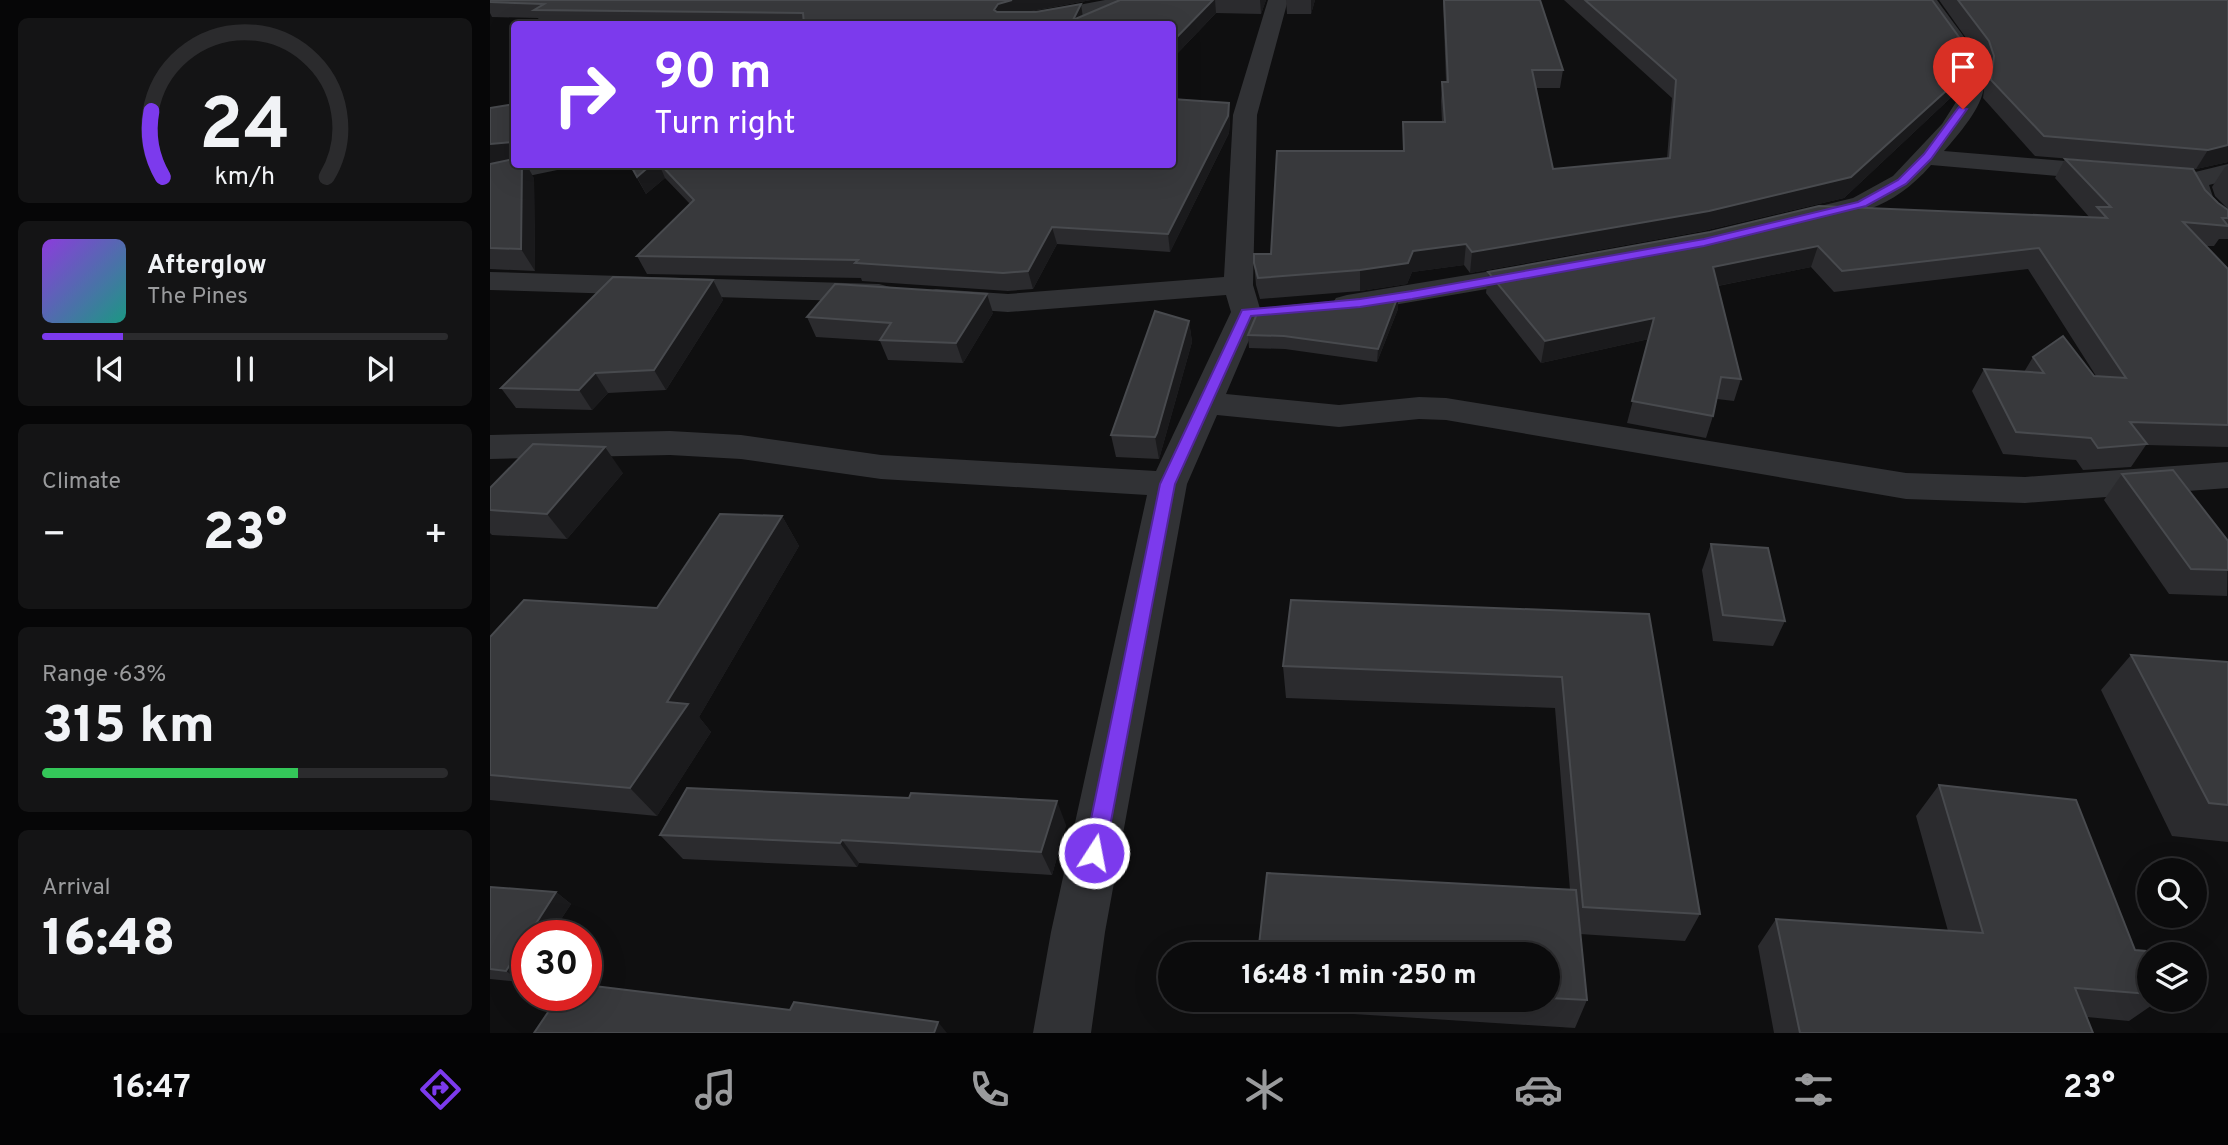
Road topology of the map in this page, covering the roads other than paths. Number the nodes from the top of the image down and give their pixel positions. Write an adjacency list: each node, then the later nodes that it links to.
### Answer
1 (1136, 0): 4 (street)
2 (1278, 0): 16 (street)
3 (1927, 0): 5 (street)
4 (1026, 21)
5 (1927, 156): 8 (street); 13 (street)
6 (532, 168): 9 (street)
7 (2228, 172): 11 (street)
8 (2142, 175)
9 (490, 176)
10 (2169, 177): 11 (street)
11 (2196, 180): 12 (street)
12 (2228, 226)
13 (1768, 227)
14 (1563, 268): 17 (street)
15 (490, 281): 16 (street)
16 (1252, 303): 18 (street)
17 (1322, 306)
18 (1207, 403): 20 (street); 21 (street)
19 (490, 447): 21 (street)
20 (2228, 475)
21 (1168, 484): 22 (street)
22 (1062, 1033)

